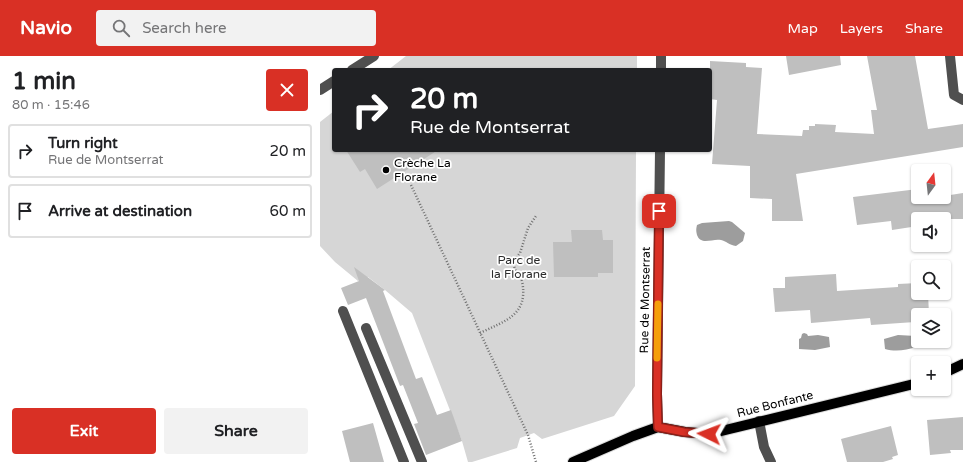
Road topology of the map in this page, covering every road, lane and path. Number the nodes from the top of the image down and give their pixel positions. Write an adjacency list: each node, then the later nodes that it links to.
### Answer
1 (374, 56): 4 (street)
2 (661, 56): 5 (street)
3 (950, 56): 8 (street)
4 (355, 68)
5 (661, 68)
6 (332, 83): 7 (street)
7 (320, 90)
8 (963, 100)
9 (660, 152): 19 (street, Rue de Montserrat)
10 (411, 185): 14 (path)
11 (536, 216): 14 (path)
12 (343, 311): 20 (street)
13 (366, 328): 21 (street)
14 (480, 333): 22 (path)
15 (963, 364): 16 (main road)
16 (951, 370)
17 (911, 385): 18 (main road, Rue Bonfante)
18 (759, 421): 19 (main road, Rue Bonfante); 24 (street)
19 (658, 427): 23 (main road)
20 (404, 462)
21 (422, 462)
22 (536, 462)
23 (573, 462)
24 (771, 462)

